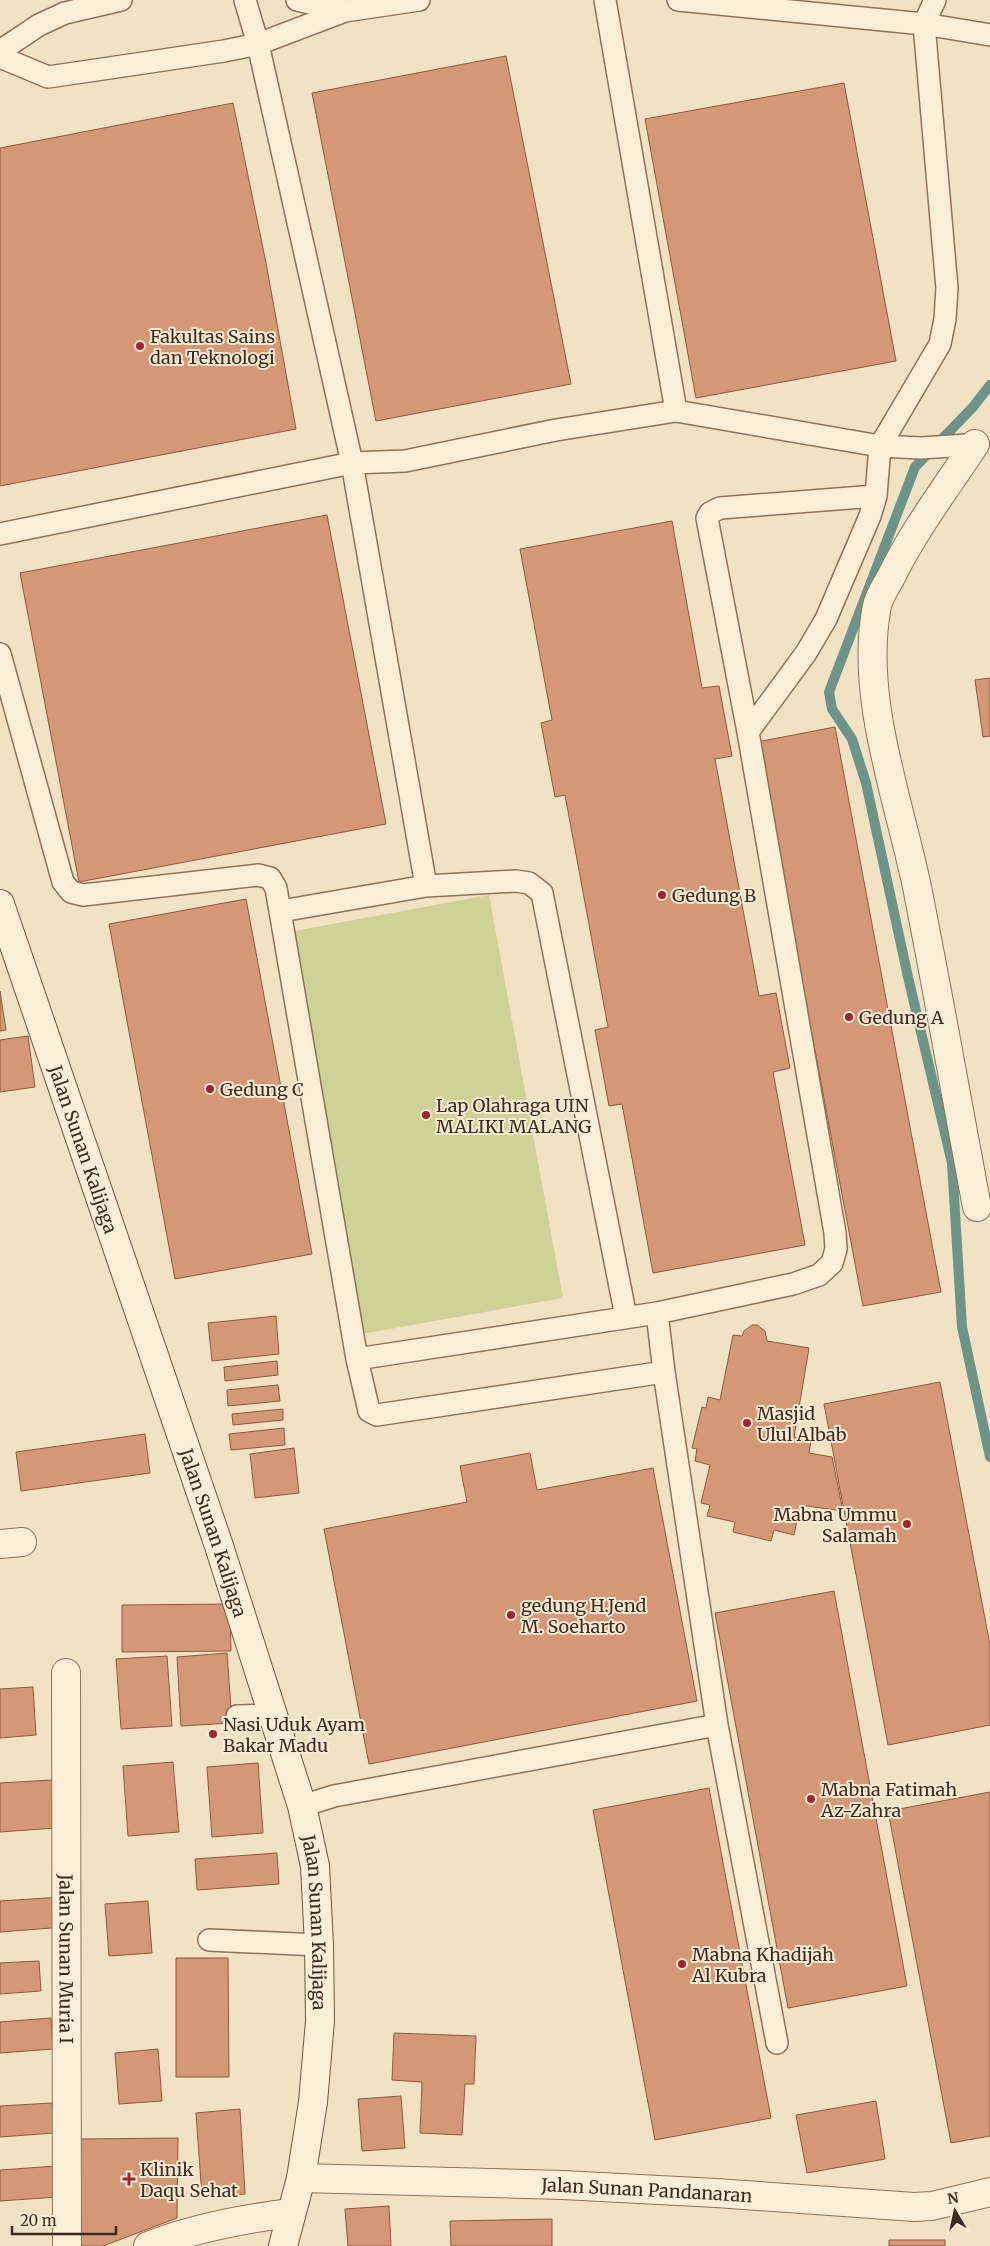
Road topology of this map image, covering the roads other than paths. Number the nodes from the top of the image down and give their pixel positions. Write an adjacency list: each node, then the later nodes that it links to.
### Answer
1 (121, 0): 12 (lane)
2 (246, 0): 11 (lane)
3 (297, 0): 8 (lane)
4 (418, 0): 8 (lane)
5 (604, 0): 14 (lane)
6 (678, 0): 9 (lane)
7 (935, 0): 9 (lane)
8 (344, 11): 11 (lane)
9 (924, 24): 10 (lane); 16 (lane)
10 (990, 35)
11 (258, 44): 13 (lane); 17 (lane)
12 (0, 51)
13 (0, 57)
14 (676, 411): 16 (lane); 17 (lane)
15 (977, 444): 16 (lane); 25 (street)
16 (880, 446): 18 (lane)
17 (352, 463): 19 (lane); 22 (lane)
18 (876, 496): 21 (lane); 21 (lane)
19 (0, 534)
20 (0, 654): 24 (lane)
21 (748, 732): 26 (lane)
22 (426, 886): 24 (lane); 27 (lane)
23 (0, 904): 31 (street, Jalan Sunan Kalijaga)
24 (281, 911): 28 (lane)
25 (977, 1207)
26 (657, 1313): 27 (lane); 29 (lane)
27 (626, 1317): 28 (lane)
28 (357, 1359): 29 (lane)
29 (664, 1372): 33 (lane)
30 (66, 1673): 41 (street, Jalan Sunan Muria I)
31 (274, 1715): 32 (lane); 34 (street, Jalan Sunan Kalijaga)
32 (236, 1716)
33 (716, 1724): 34 (lane); 37 (lane)
34 (302, 1806): 36 (street, Jalan Sunan Kalijaga)
35 (209, 1940): 36 (lane)
36 (319, 1945): 38 (street, Jalan Sunan Kalijaga)
37 (777, 2043)
38 (301, 2178): 39 (street, Jalan Sunan Pandanaran); 40 (street, Jalan Sunan Kalijaga)
39 (990, 2192)
40 (291, 2212): 42 (street); 43 (street, Jalan Sunan Kalijaga)
41 (68, 2246)
42 (148, 2246)
43 (283, 2246)

